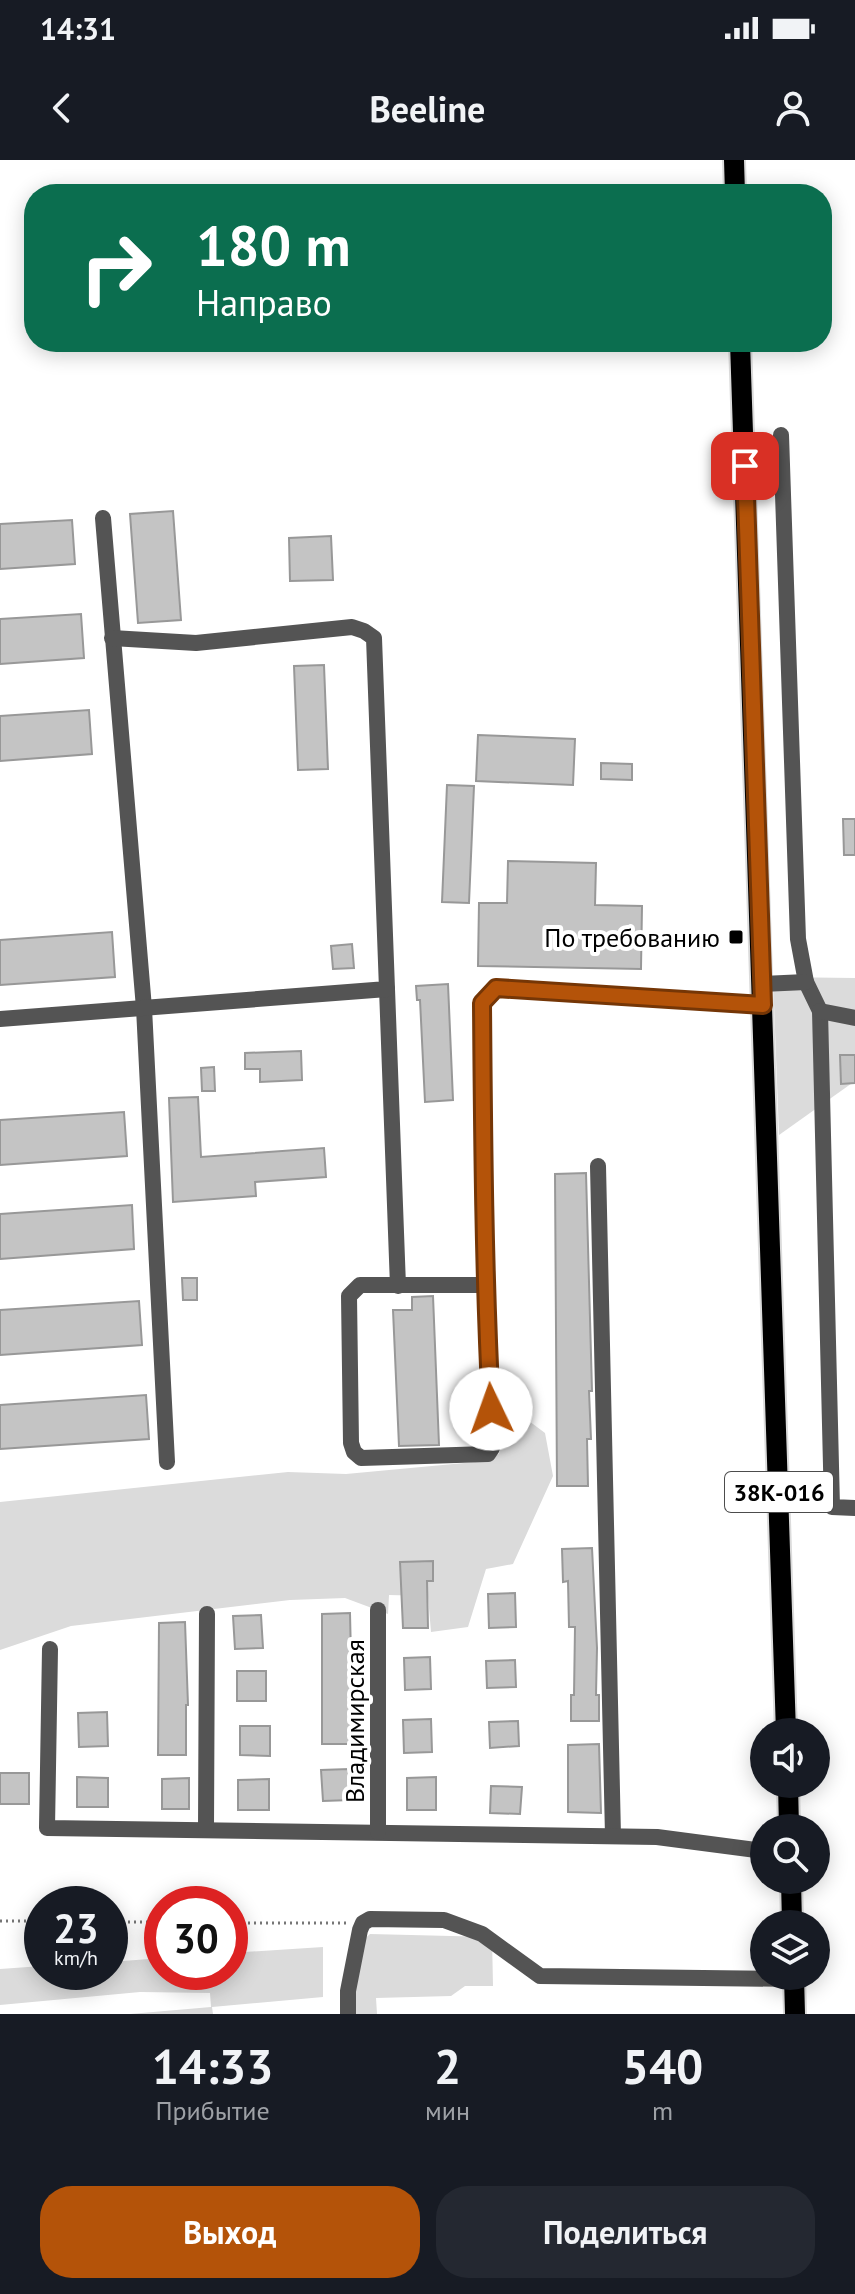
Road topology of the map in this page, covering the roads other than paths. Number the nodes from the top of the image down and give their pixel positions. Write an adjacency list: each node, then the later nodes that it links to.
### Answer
1 (734, 160): 2 (main road)
2 (735, 184)
3 (740, 352): 8 (main road, 38К-016)
4 (781, 435): 7 (street)
5 (103, 518): 6 (street)
6 (112, 638): 9 (street); 11 (street)
7 (806, 982): 8 (street); 12 (street)
8 (762, 984): 10 (main road, 38К-016)
9 (387, 989): 11 (street); 17 (street)
10 (763, 1005): 16 (street); 23 (main road, 38К-016)
11 (144, 1008): 14 (street); 18 (street)
12 (820, 1011): 13 (street); 19 (street)
13 (855, 1018)
14 (0, 1019)
15 (598, 1166): 26 (street)
16 (485, 1285): 17 (street); 17 (street)
17 (398, 1286)
18 (167, 1462)
19 (855, 1508)
20 (378, 1610): 25 (street, Владимирская)
21 (207, 1614): 24 (street)
22 (50, 1649): 24 (street)
23 (786, 1718)
24 (206, 1829): 25 (street)
25 (378, 1832): 26 (street)
26 (613, 1836): 27 (street)
27 (750, 1849)
28 (750, 1978): 30 (street)
29 (794, 1990): 31 (main road)
30 (348, 2014)
31 (795, 2014)

